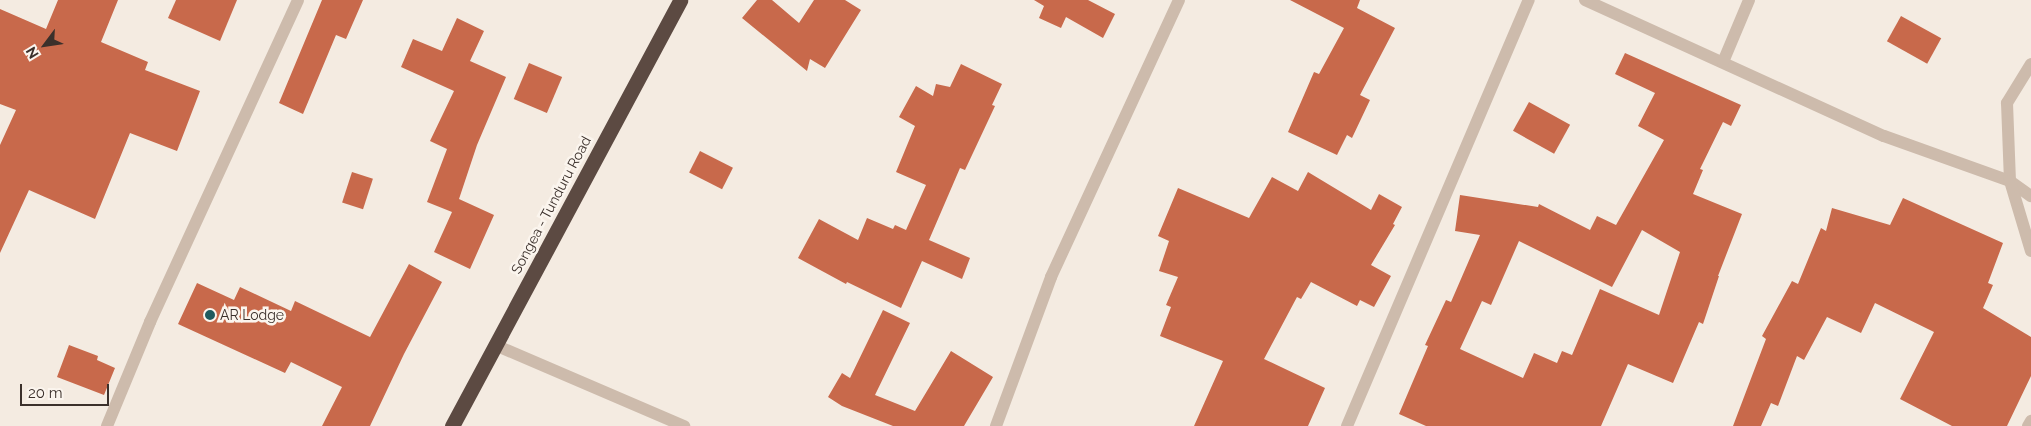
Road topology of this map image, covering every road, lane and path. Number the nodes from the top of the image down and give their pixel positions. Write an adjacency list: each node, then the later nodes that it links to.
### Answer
1 (298, 0): 14 (street)
2 (680, 0): 12 (highway, Songea - Tunduru Road)
3 (1179, 0): 17 (street)
4 (1528, 0): 18 (street)
5 (1585, 0): 7 (street)
6 (1750, 0): 7 (street)
7 (1723, 62): 9 (street)
8 (2031, 64): 9 (street)
9 (2010, 181): 10 (street); 11 (street)
10 (2031, 196)
11 (2031, 251)
12 (494, 345): 15 (highway, Songea - Tunduru Road); 16 (street)
13 (2031, 421): 19 (street)
14 (107, 426)
15 (452, 426)
16 (684, 426)
17 (996, 426)
18 (1347, 426)
19 (2028, 426)

